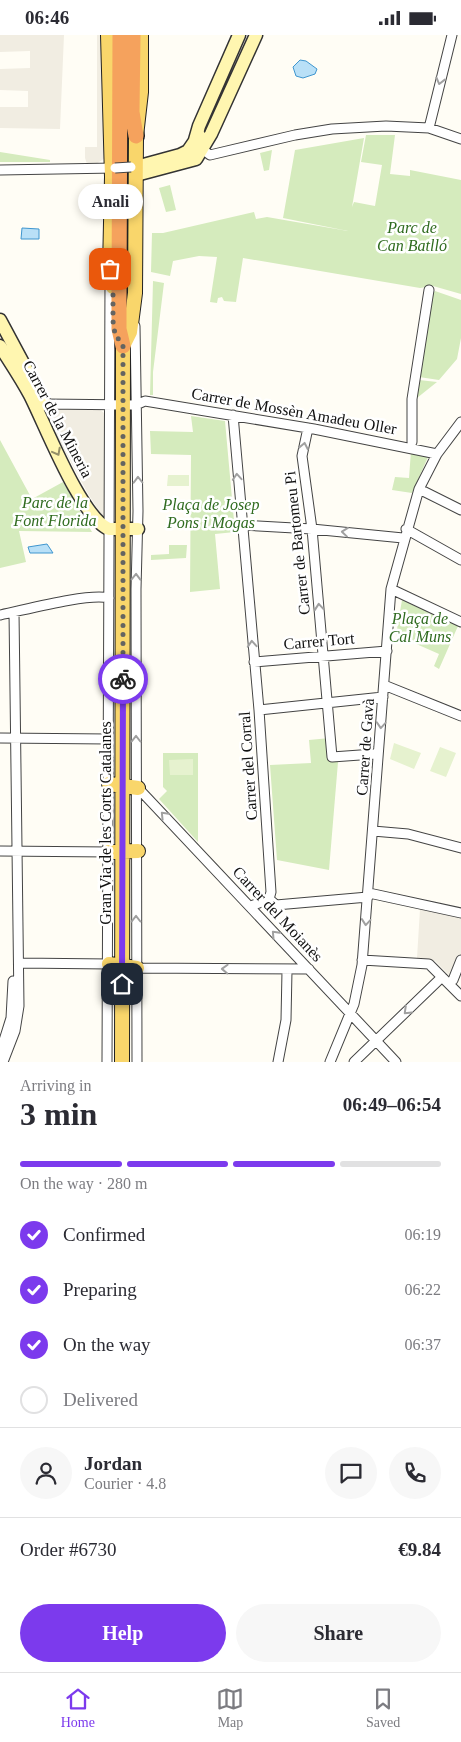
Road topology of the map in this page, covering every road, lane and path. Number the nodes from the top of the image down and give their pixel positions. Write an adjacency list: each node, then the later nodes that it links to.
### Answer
1 (108, 35): 15 (main road)
2 (114, 35): 15 (highway)
3 (120, 35): 23 (highway, Gran Via de les Corts Catalanes)
4 (128, 35): 23 (highway, Gran Via de les Corts Catalanes)
5 (133, 35): 12 (highway)
6 (142, 35): 12 (main road)
7 (239, 35): 14 (street)
8 (248, 35): 14 (street)
9 (256, 35): 14 (street)
10 (452, 35): 11 (street, one-way to 11)
11 (429, 128): 13 (street); 14 (street)
12 (136, 136): 16 (main road)
13 (461, 139)
14 (196, 149): 16 (street)
15 (113, 164): 16 (street, bridge); 17 (street); 18 (main road)
16 (134, 169): 20 (main road)
17 (0, 170)
18 (110, 269): 23 (main road); 25 (street)
19 (428, 290): 30 (street)
20 (135, 293): 23 (main road); 24 (street)
21 (0, 320): 26 (street, Carrer de la Mineria)
22 (0, 346): 26 (street, Carrer de la Mineria)
23 (123, 346): 24 (main road, Gran Via de les Corts Catalanes)
24 (134, 404): 25 (street); 27 (street, Carrer de Mossèn Amadeu Oller); 35 (street, one-way to 24); 37 (main road, Gran Via de les Corts Catalanes)
25 (108, 405): 26 (street); 37 (street)
26 (41, 406): 37 (street, Carrer de la Mineria, one-way to 37)
27 (232, 415): 29 (street, Carrer de Mossèn Amadeu Oller); 34 (street, one-way to 27)
28 (461, 423): 31 (street, Carrer de Gavà)
29 (308, 428): 31 (street, Carrer de Mossèn Amadeu Oller); 36 (street, Carrer de Bartomeu Pi, one-way to 29)
30 (412, 442)
31 (437, 453): 32 (street, Carrer de Gavà)
32 (419, 489): 33 (street); 38 (street, Carrer de Gavà)
33 (461, 510)
34 (244, 525): 36 (street); 47 (street, Carrer del Corral, one-way to 34)
35 (138, 529): 37 (street); 58 (street, one-way to 35)
36 (312, 529): 38 (street, one-way to 36); 46 (street, Carrer de Bartomeu Pi, one-way to 36)
37 (116, 530): 41 (street); 57 (main road, Gran Via de les Corts Catalanes)
38 (405, 534): 39 (street); 40 (street, Carrer de Gavà)
39 (461, 560)
40 (391, 589): 44 (street); 45 (street, Carrer de Gavà)
41 (109, 598): 42 (street); 55 (street)
42 (14, 612): 43 (street); 54 (street)
43 (0, 615)
44 (461, 622)
45 (387, 651): 46 (street, Carrer Tort); 48 (street, Carrer de Gavà)
46 (324, 656): 47 (street, Carrer Tort); 50 (street, Carrer de Bartomeu Pi)
47 (254, 662): 51 (street, Carrer del Corral)
48 (384, 685): 49 (street, Carrer de Gavà); 52 (street)
49 (384, 697): 50 (street); 59 (street, Carrer de Gavà, one-way to 59)
50 (328, 702): 51 (street); 56 (street, Carrer de Bartomeu Pi)
51 (259, 710): 66 (street, Carrer del Corral)
52 (461, 716)
53 (0, 738): 54 (street)
54 (16, 738): 55 (street); 62 (street)
55 (108, 739): 57 (street)
56 (374, 754)
57 (116, 784): 58 (main road); 64 (main road, Gran Via de les Corts Catalanes)
58 (138, 788): 63 (street); 67 (street, Carrer del Moianès, one-way to 58)
59 (373, 831): 60 (street); 65 (street, Carrer de Gavà)
60 (461, 848)
61 (0, 851): 62 (street)
62 (16, 851): 64 (street); 71 (street); 81 (street)
63 (138, 851): 64 (main road); 73 (street, one-way to 63)
64 (116, 852): 72 (main road, Gran Via de les Corts Catalanes)
65 (368, 895): 66 (street); 68 (street); 69 (street, Carrer de Gavà, one-way to 69)
66 (269, 899): 67 (street)
67 (250, 906): 74 (street, Carrer del Moianès, one-way to 67)
68 (461, 913)
69 (362, 960): 76 (street); 79 (street, Carrer de Gavà)
70 (461, 960): 77 (street)
71 (18, 963): 72 (street); 82 (street)
72 (116, 965): 73 (main road); 83 (street); 84 (main road, Gran Via de les Corts Catalanes)
73 (137, 968): 75 (street, one-way to 73); 85 (street)
74 (309, 969): 75 (street); 79 (street, Carrer del Moianès)
75 (287, 971): 86 (street)
76 (442, 977): 78 (street); 80 (street, one-way to 80)
77 (453, 981)
78 (461, 996)
79 (350, 1013): 80 (street, Carrer del Moianès); 87 (street, Carrer de Gavà)
80 (376, 1041): 88 (street); 89 (street, Carrer del Moianès)
81 (0, 1053)
82 (3, 1062)
83 (107, 1062)
84 (122, 1062)
85 (137, 1062)
86 (278, 1062)
87 (330, 1062)
88 (354, 1062)
89 (396, 1062)

